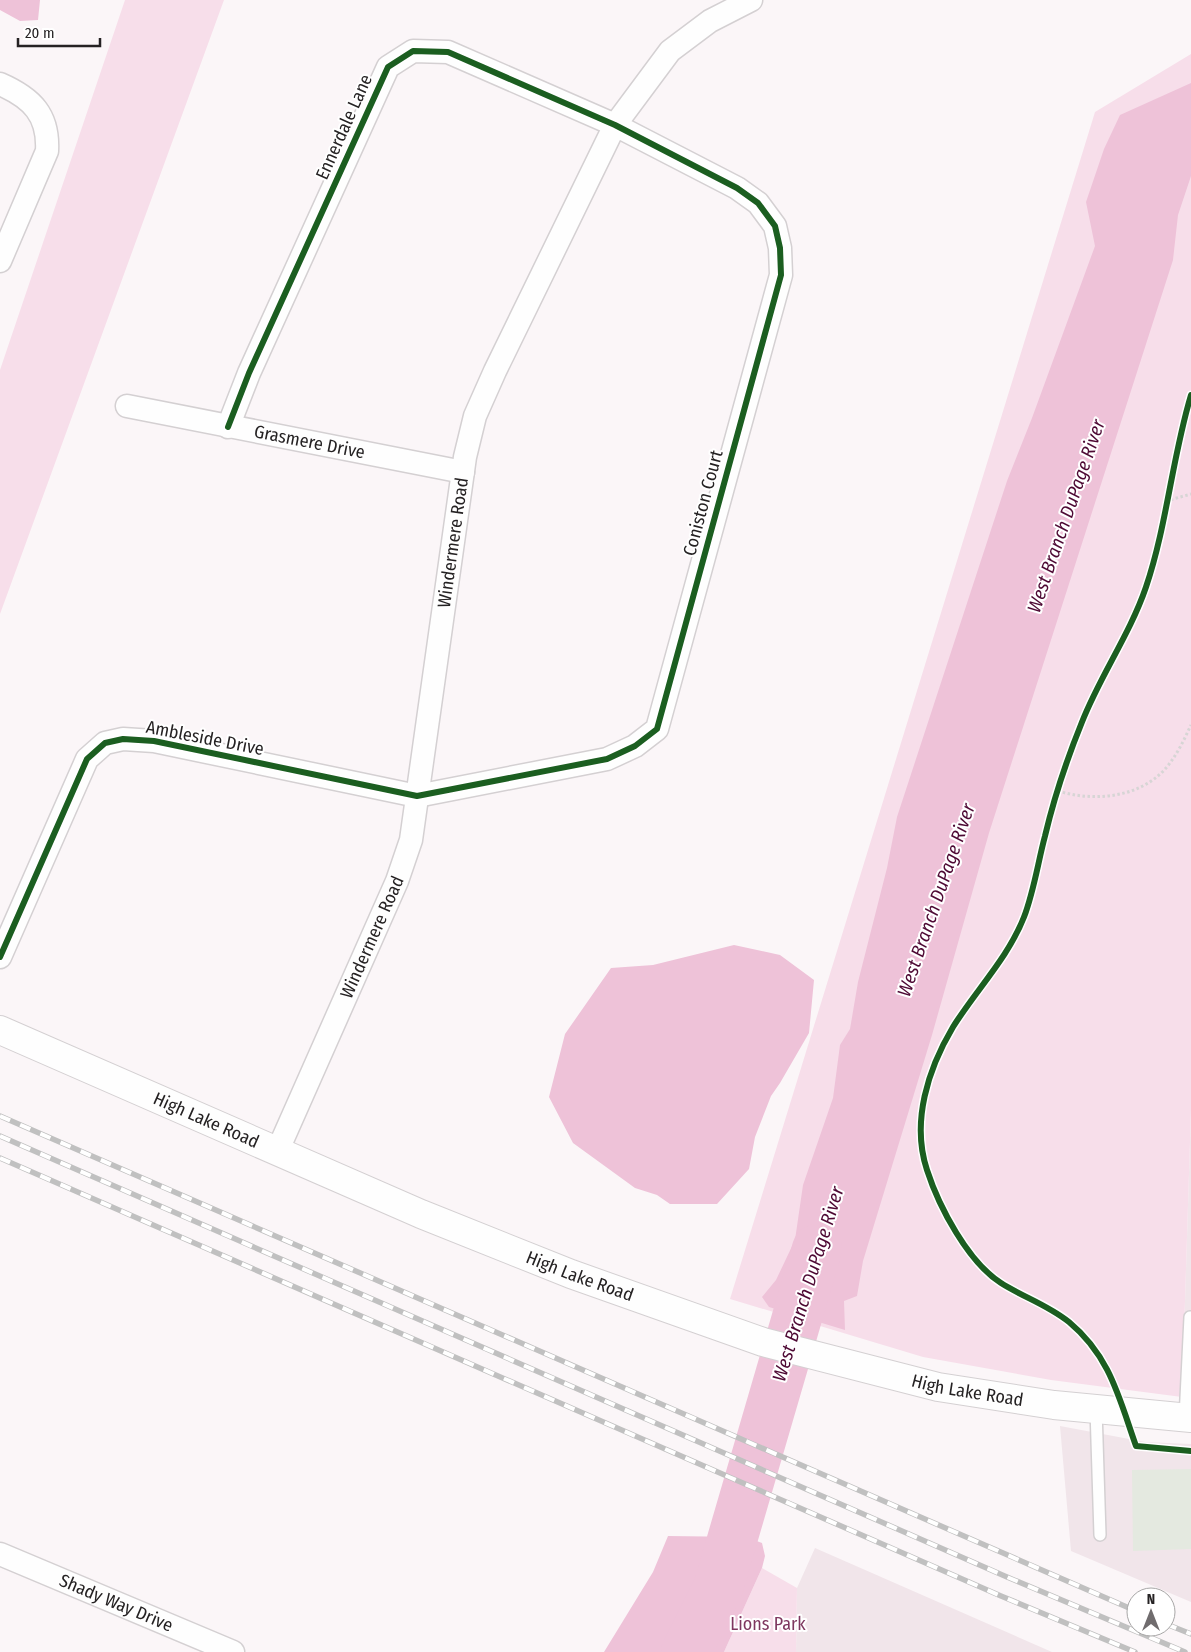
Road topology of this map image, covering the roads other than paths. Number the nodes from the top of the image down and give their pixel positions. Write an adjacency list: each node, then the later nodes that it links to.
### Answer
1 (751, 0): 3 (street, Windermere Road)
2 (0, 84): 4 (street)
3 (615, 125): 7 (street, Ennerdale Lane); 8 (street, Windermere Road); 9 (street, Coniston Court)
4 (5, 237): 5 (street)
5 (0, 261)
6 (126, 406): 7 (street, Grasmere Drive)
7 (228, 427): 8 (street, Grasmere Drive)
8 (463, 472): 9 (street, Windermere Road)
9 (417, 796): 10 (street, Ambleside Drive); 12 (street, Windermere Road)
10 (0, 957)
11 (0, 1030): 12 (street, High Lake Road)
12 (277, 1152): 14 (street, High Lake Road)
13 (1190, 1318): 15 (lane)
14 (1096, 1409): 15 (street, High Lake Road); 16 (lane)
15 (1188, 1418)
16 (1100, 1535)
17 (0, 1554): 18 (street, Shady Way Drive)
18 (233, 1652)

